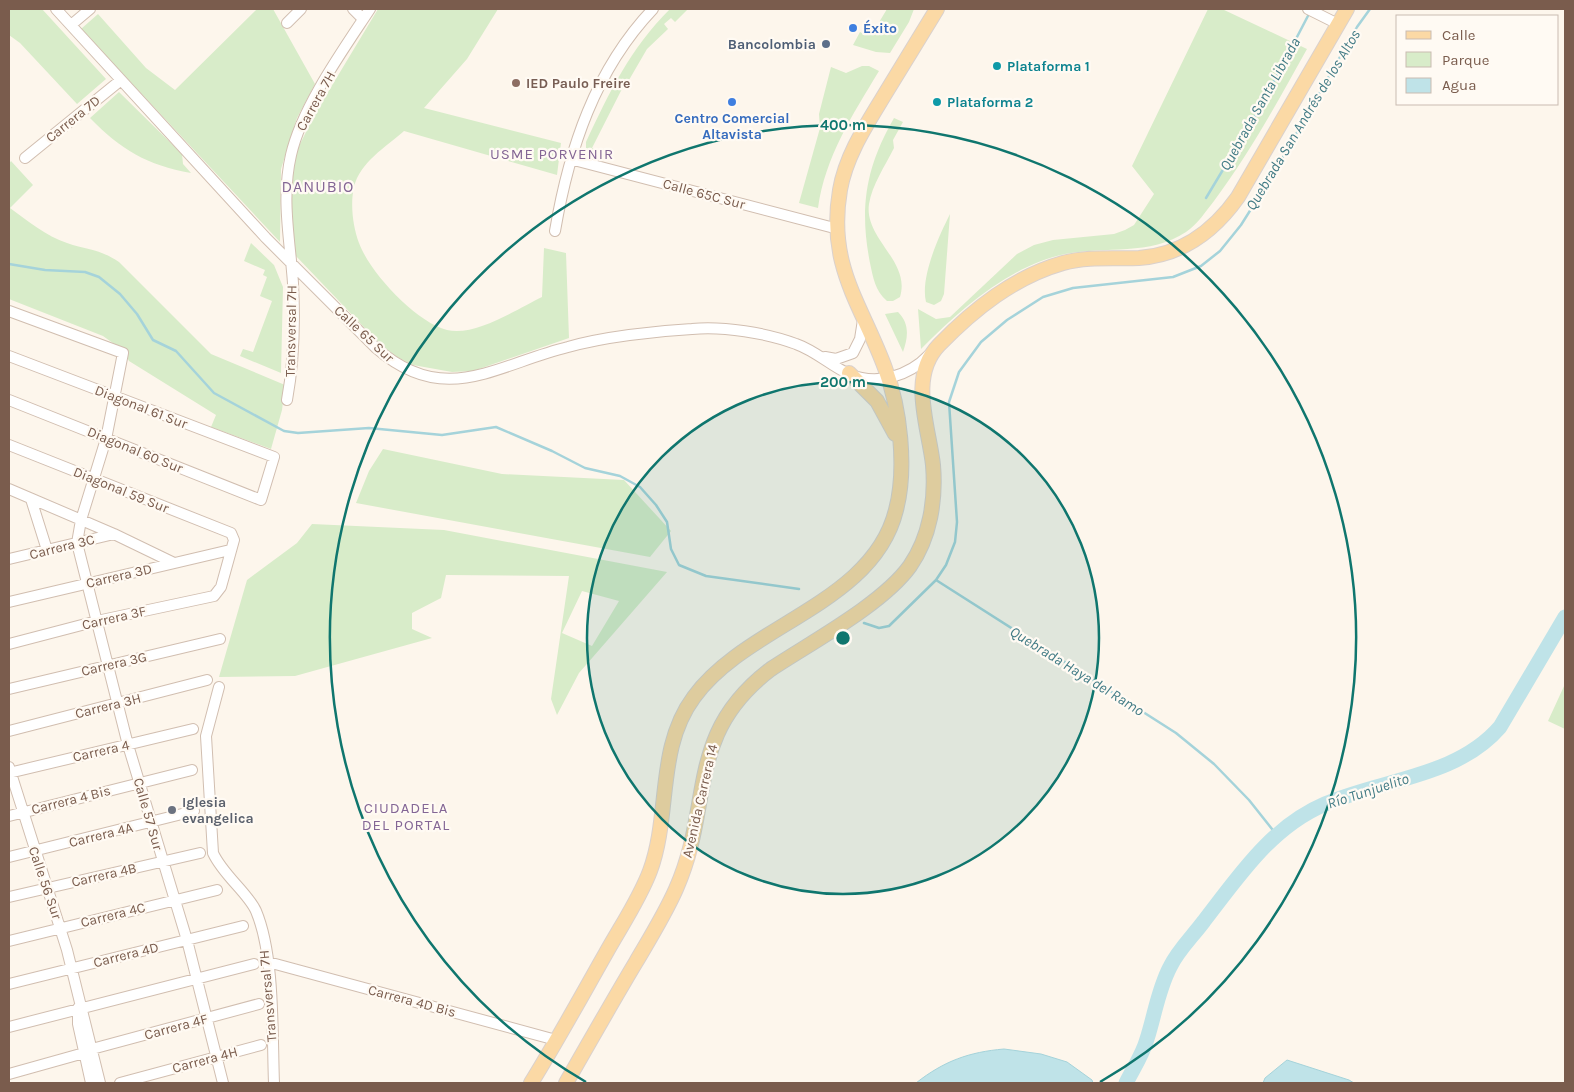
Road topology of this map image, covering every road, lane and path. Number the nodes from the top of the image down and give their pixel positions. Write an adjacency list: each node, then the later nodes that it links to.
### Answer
1 (56, 9): 13 (street, Calle 65 Sur)
2 (90, 9): 13 (street)
3 (301, 9): 11 (street)
4 (353, 9): 10 (street)
5 (370, 9): 10 (street, Carrera 7H)
6 (652, 9): 16 (street)
7 (937, 9): 17 (main road)
8 (1347, 9): 12 (main road, Avenida Carrera 14)
9 (1312, 11): 12 (street)
10 (363, 19): 19 (street, Carrera 7H)
11 (287, 23)
12 (1338, 24): 22 (main road, Avenida Carrera 14)
13 (71, 25): 14 (street, Calle 65 Sur)
14 (121, 80): 15 (street, Carrera 7D); 19 (street, Calle 65 Sur)
15 (25, 158)
16 (570, 159): 17 (street, Calle 65C Sur); 18 (street)
17 (838, 229): 21 (main road)
18 (556, 231)
19 (290, 262): 23 (street, Calle 65 Sur); 29 (street, Transversal 7H)
20 (9, 311): 27 (street)
21 (863, 320): 23 (street, Calle 65 Sur); 26 (main road)
22 (935, 349): 26 (street, Calle 65 Sur); 96 (main road, Avenida Carrera 14)
23 (816, 354): 25 (street, Calle 65 Sur)
24 (9, 356): 27 (street, Diagonal 61 Sur)
25 (849, 374): 26 (street, Calle 65 Sur); 32 (main road)
26 (888, 378): 32 (main road)
27 (114, 398): 30 (street); 36 (street, Diagonal 61 Sur)
28 (9, 400): 30 (street, Diagonal 60 Sur)
29 (287, 400)
30 (106, 438): 33 (street); 36 (street, Diagonal 60 Sur)
31 (9, 445): 33 (street, Diagonal 59 Sur)
32 (900, 445): 85 (main road)
33 (94, 480): 37 (street); 41 (street, Diagonal 59 Sur)
34 (9, 490): 35 (street)
35 (31, 499): 37 (street); 40 (street)
36 (261, 500)
37 (81, 520): 38 (street); 39 (street)
38 (114, 534): 39 (street, Carrera 3C); 43 (street)
39 (77, 543): 40 (street, Carrera 3C); 44 (street, Calle 57 Sur)
40 (47, 550): 42 (street, Carrera 3C)
41 (230, 550): 43 (street, Carrera 3D); 46 (street, Carrera 3F)
42 (9, 560)
43 (174, 563): 44 (street, Carrera 3D)
44 (88, 584): 45 (street, Carrera 3D); 46 (street, Calle 57 Sur)
45 (9, 602)
46 (97, 621): 48 (street, Carrera 3F); 49 (street, Calle 57 Sur)
47 (220, 639): 49 (street, Carrera 3G)
48 (9, 644)
49 (108, 666): 52 (street, Carrera 3G); 53 (street, Calle 57 Sur)
50 (207, 680): 53 (street, Carrera 3H)
51 (219, 687): 76 (street, Transversal 7H)
52 (9, 689)
53 (118, 703): 55 (street, Carrera 3H); 56 (street, Calle 57 Sur)
54 (193, 729): 56 (street, Carrera 4)
55 (9, 731)
56 (128, 745): 58 (street, Carrera 4); 59 (street, Calle 57 Sur)
57 (192, 770): 59 (street, Carrera 4 Bis)
58 (9, 771): 61 (street, Calle 56 Sur)
59 (140, 783): 61 (street, Carrera 4 Bis); 63 (street, Calle 57 Sur)
60 (194, 811): 63 (street, Carrera 4A)
61 (22, 813): 62 (street, Carrera 4 Bis); 64 (street, Calle 56 Sur)
62 (9, 816)
63 (151, 822): 64 (street, Carrera 4A); 67 (street, Calle 57 Sur)
64 (34, 852): 66 (street, Carrera 4A); 68 (street, Calle 56 Sur)
65 (200, 853): 67 (street, Carrera 4B)
66 (9, 857)
67 (162, 862): 68 (street, Carrera 4B); 71 (street, Calle 57 Sur)
68 (47, 888): 70 (street, Carrera 4B); 73 (street, Calle 56 Sur)
69 (217, 890): 71 (street, Carrera 4C)
70 (9, 897)
71 (174, 900): 73 (street, Carrera 4C); 74 (street, Calle 57 Sur)
72 (243, 926): 74 (street, Carrera 4D)
73 (60, 928): 75 (street, Carrera 4C); 78 (street, Calle 56 Sur)
74 (187, 940): 78 (street, Carrera 4D); 79 (street, Calle 57 Sur)
75 (9, 941)
76 (268, 962): 85 (street, Carrera 4D Bis); 94 (street, Transversal 7H)
77 (254, 964): 79 (street)
78 (71, 969): 80 (street, Carrera 4D); 82 (street, Calle 56 Sur)
79 (197, 979): 82 (street); 83 (street, Calle 57 Sur)
80 (9, 984)
81 (259, 1004): 83 (street, Carrera 4F)
82 (80, 1010): 84 (street); 87 (street, Calle 56 Sur)
83 (207, 1018): 87 (street, Carrera 4F); 88 (street, Calle 57 Sur)
84 (9, 1027)
85 (556, 1040): 95 (main road)
86 (261, 1045): 88 (street, Carrera 4H)
87 (88, 1051): 89 (street, Carrera 4F); 90 (street, Calle 56 Sur); 91 (street, Calle 56 Sur)
88 (217, 1057): 92 (street, Carrera 4H); 93 (street, Calle 57 Sur)
89 (9, 1074)
90 (91, 1083)
91 (100, 1083)
92 (120, 1083)
93 (223, 1083)
94 (274, 1083)
95 (531, 1083)
96 (566, 1083)

